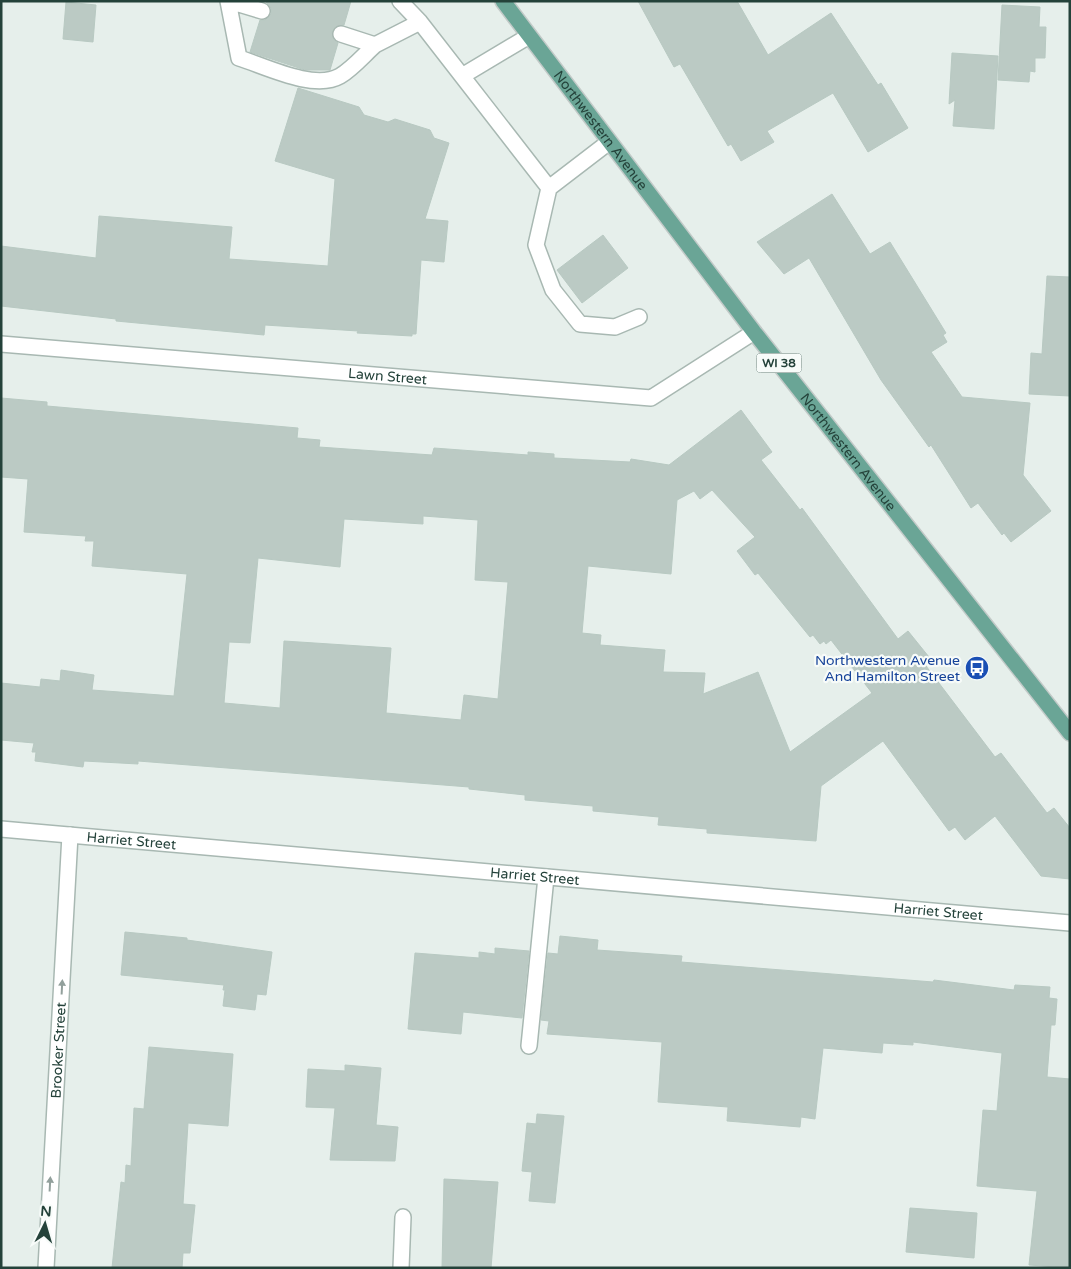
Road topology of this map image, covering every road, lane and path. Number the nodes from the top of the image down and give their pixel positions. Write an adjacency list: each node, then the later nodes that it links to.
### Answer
1 (229, 1): 4 (street); 8 (street)
2 (400, 1): 5 (street)
3 (502, 1): 7 (main road, Northwestern Avenue / WI 38)
4 (262, 11)
5 (420, 22): 8 (street); 9 (street)
6 (341, 34): 8 (street)
7 (529, 36): 9 (street); 10 (main road, Northwestern Avenue / WI 38)
8 (375, 45)
9 (462, 76): 11 (street)
10 (609, 142): 11 (street); 13 (main road, Northwestern Avenue / WI 38)
11 (548, 188): 12 (street)
12 (640, 317)
13 (754, 332): 14 (street, Lawn Street); 15 (main road, Northwestern Avenue / WI 38)
14 (1, 344)
15 (1070, 733)
16 (1, 829): 17 (street, Harriet Street)
17 (70, 835): 18 (street, Harriet Street); 22 (street, Brooker Street, one-way to 17)
18 (546, 877): 19 (street, Harriet Street); 20 (street)
19 (1070, 923)
20 (529, 1046)
21 (403, 1217): 23 (street)
22 (46, 1268)
23 (401, 1268)

